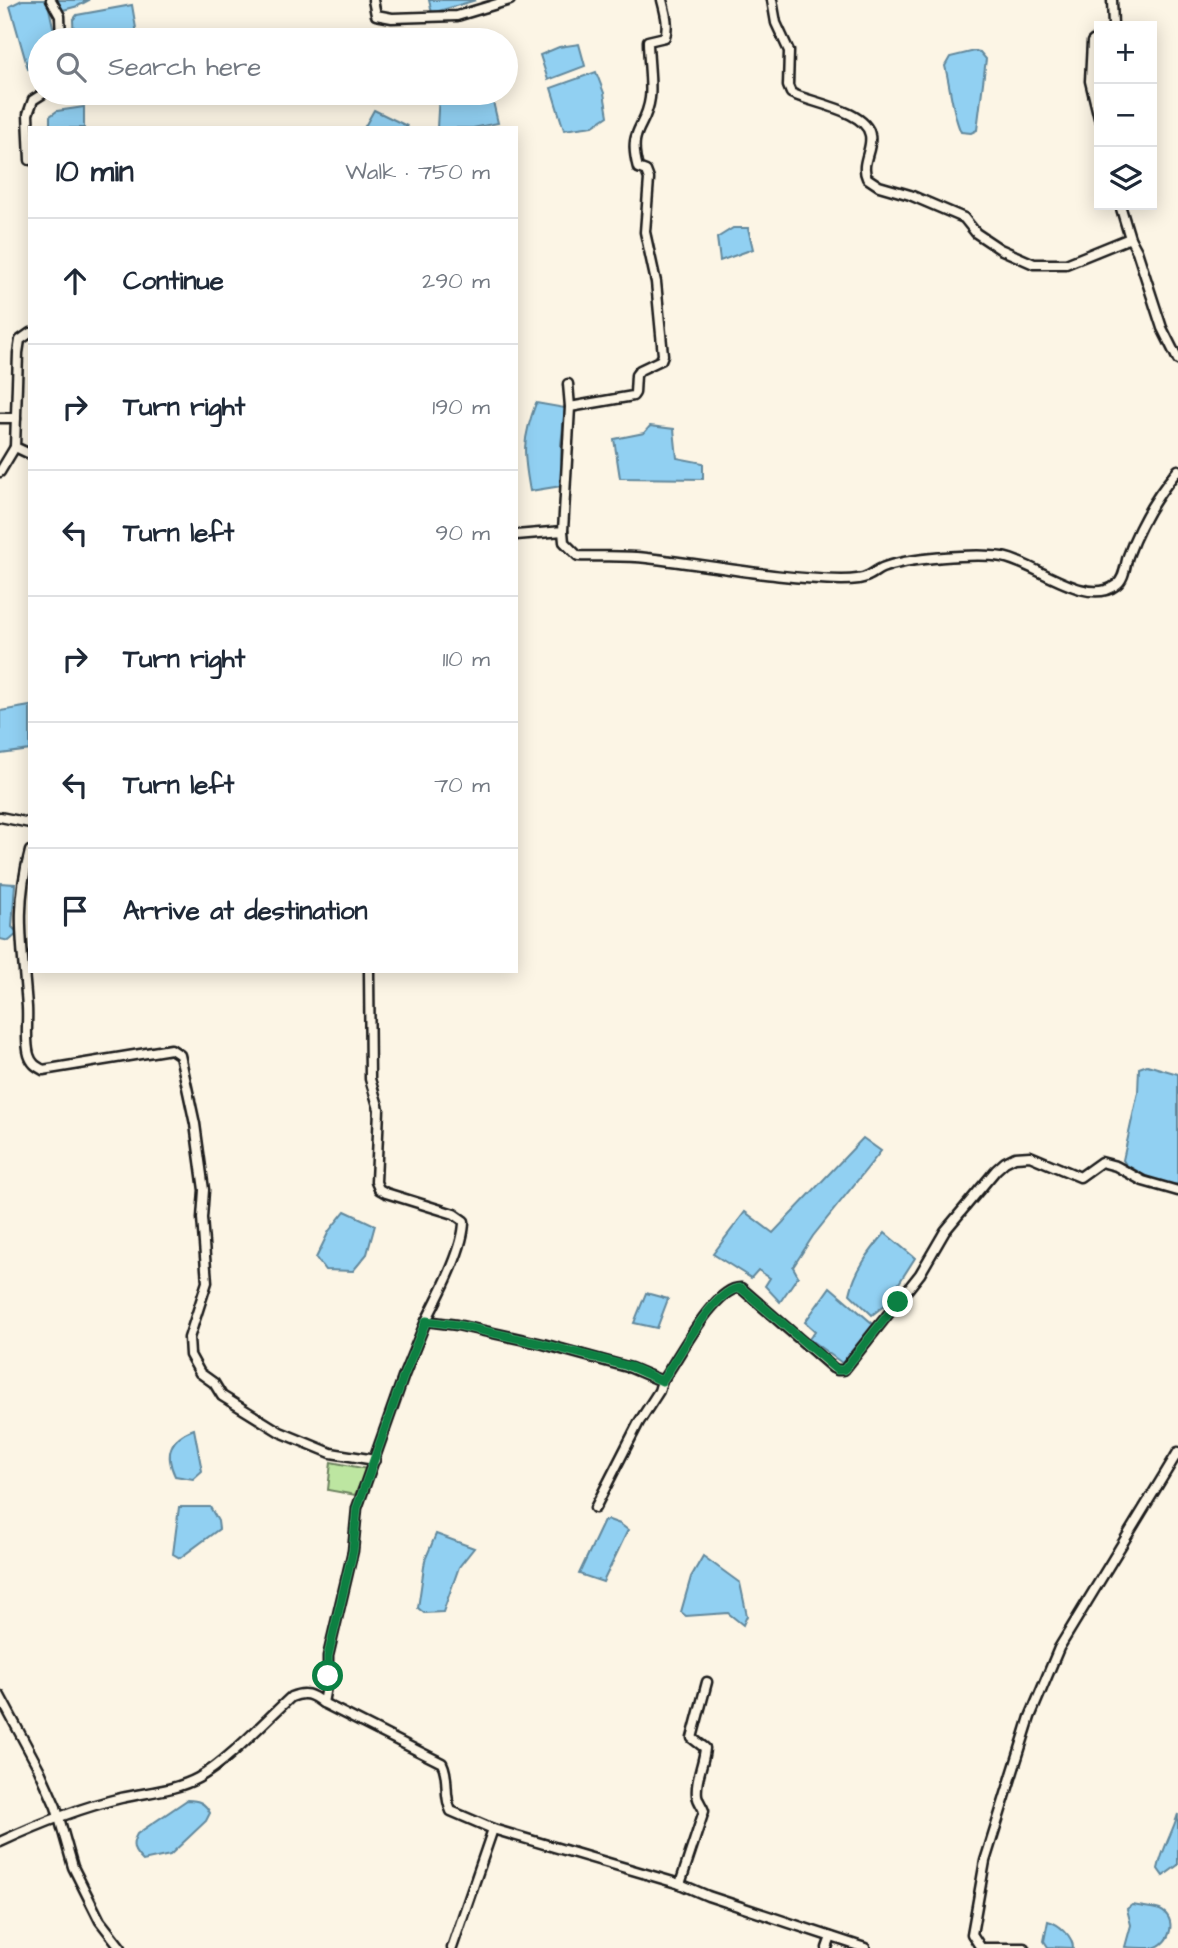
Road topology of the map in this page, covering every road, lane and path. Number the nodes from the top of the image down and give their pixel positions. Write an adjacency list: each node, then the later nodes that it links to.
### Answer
1 (51, 0): 8 (street)
2 (373, 0): 3 (street)
3 (510, 0)
4 (662, 0): 18 (street)
5 (772, 0): 14 (street)
6 (1112, 0): 7 (street)
7 (1113, 21)
8 (60, 28)
9 (1094, 40): 10 (street)
10 (1094, 97)
11 (31, 105): 12 (street)
12 (29, 126)
13 (1122, 210): 14 (street)
14 (1130, 238): 16 (street)
15 (28, 334): 20 (street)
16 (1178, 360)
17 (568, 384): 18 (street)
18 (570, 407): 25 (street)
19 (0, 418): 20 (street)
20 (16, 418): 21 (street)
21 (15, 447): 22 (street); 24 (street)
22 (28, 453)
23 (1178, 470): 25 (street)
24 (0, 471)
25 (563, 531): 26 (street)
26 (518, 535)
27 (0, 817): 28 (street)
28 (28, 823)
29 (28, 860): 35 (street)
30 (369, 973): 32 (street)
31 (1178, 1191): 33 (street)
32 (426, 1321): 33 (street); 35 (street)
33 (662, 1381): 36 (street)
34 (1178, 1452): 49 (street)
35 (375, 1460): 39 (street)
36 (596, 1508)
37 (708, 1682): 43 (street)
38 (0, 1696): 40 (street)
39 (323, 1703): 40 (street); 41 (street)
40 (58, 1817): 42 (street); 45 (street)
41 (493, 1829): 43 (street); 46 (street)
42 (0, 1842)
43 (680, 1884): 44 (street)
44 (831, 1937): 47 (street); 48 (street)
45 (121, 1948)
46 (452, 1948)
47 (827, 1948)
48 (865, 1948)
49 (982, 1948): 50 (street)
50 (1024, 1948)

